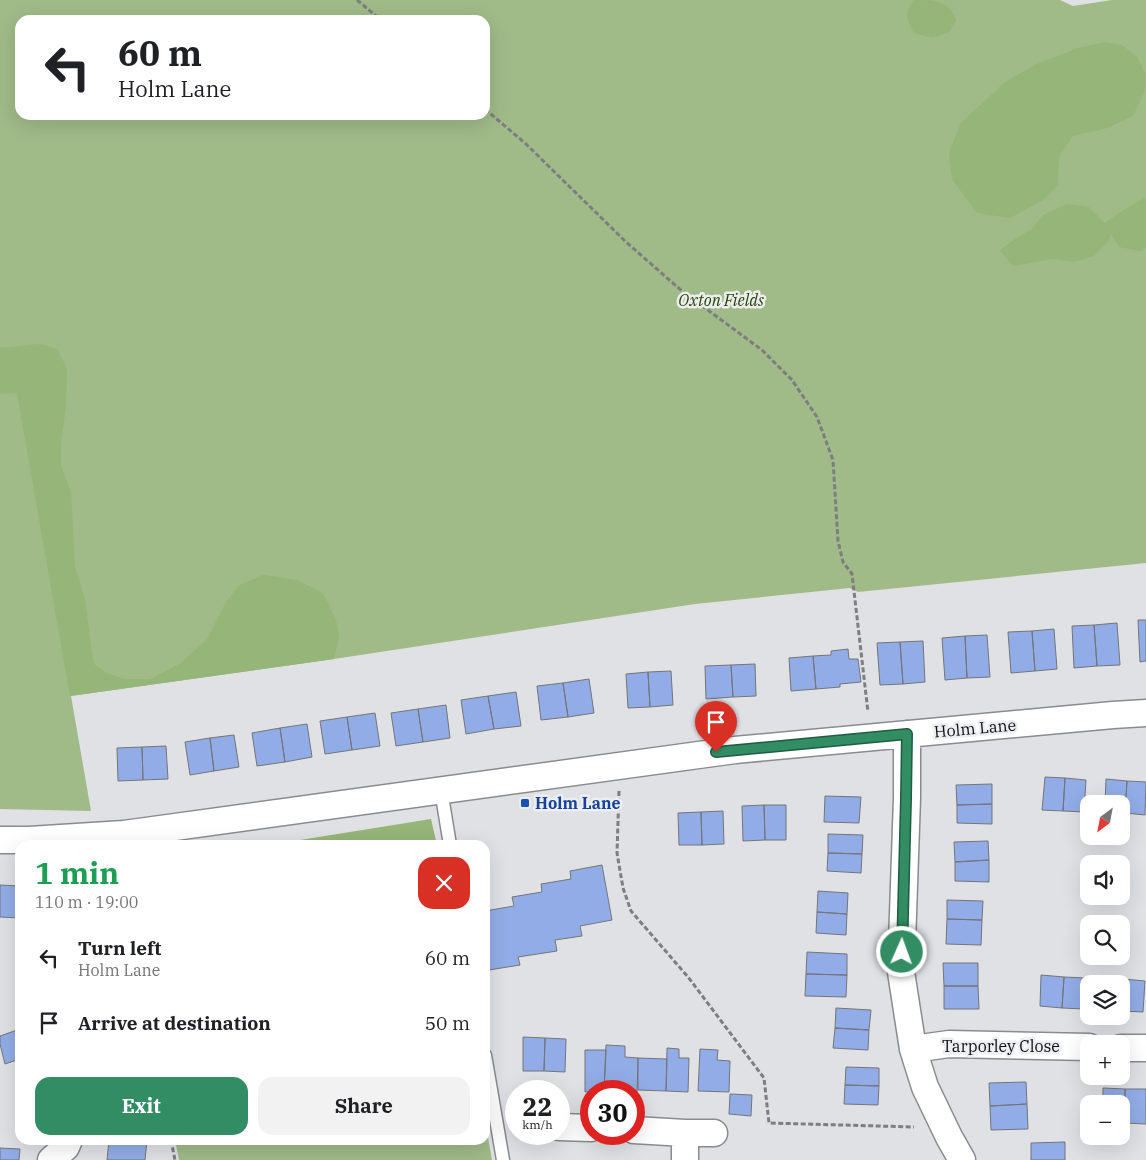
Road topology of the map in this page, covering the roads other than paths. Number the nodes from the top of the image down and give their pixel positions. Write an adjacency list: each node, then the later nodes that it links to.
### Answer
1 (1146, 713): 2 (street, Holm Lane)
2 (907, 734): 3 (street, Holm Lane); 9 (street)
3 (441, 790): 4 (street, Holm Lane); 5 (lane)
4 (0, 840)
5 (449, 840)
6 (1080, 1047): 9 (street, Tarporley Close)
7 (1130, 1048): 8 (street)
8 (1146, 1048)
9 (912, 1049): 18 (street)
10 (490, 1086): 16 (lane)
11 (645, 1130): 12 (street)
12 (685, 1132): 13 (street); 17 (street)
13 (714, 1133)
14 (67, 1145): 15 (street)
15 (51, 1160)
16 (502, 1160)
17 (685, 1160)
18 (962, 1160)

